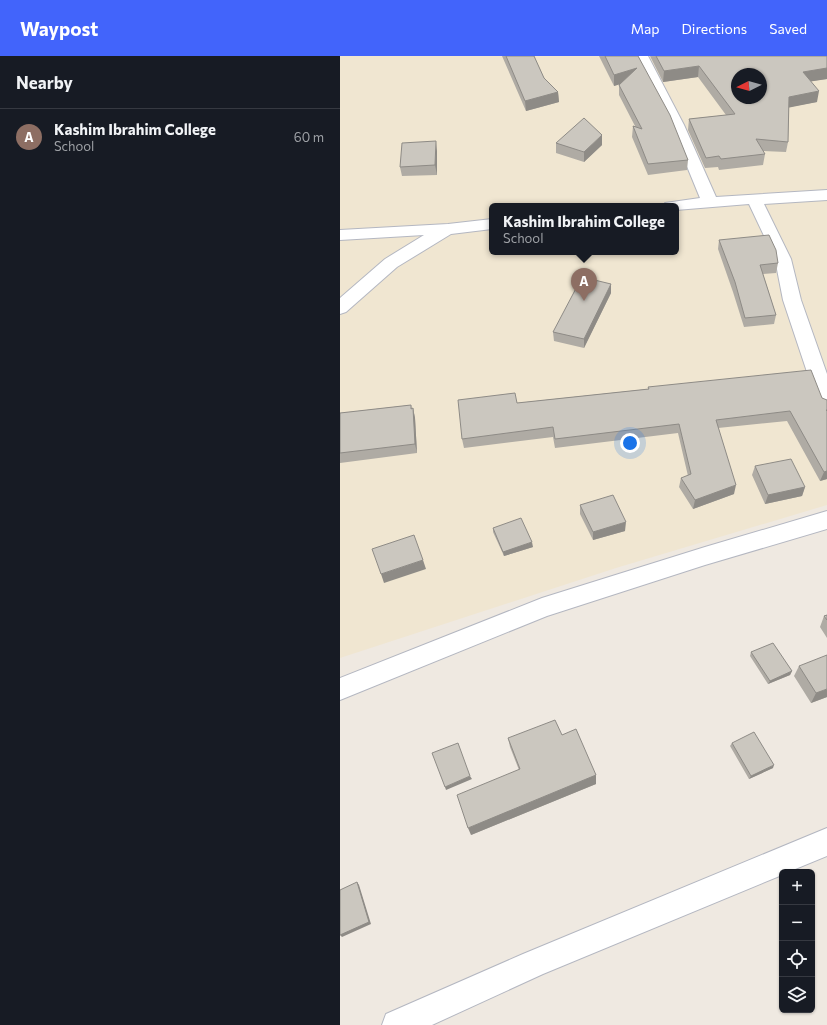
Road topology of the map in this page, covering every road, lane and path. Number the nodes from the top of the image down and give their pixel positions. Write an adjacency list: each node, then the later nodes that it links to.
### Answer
1 (641, 56): 4 (street)
2 (827, 195): 3 (street)
3 (754, 199): 4 (street); 10 (street)
4 (710, 202): 5 (street)
5 (679, 205)
6 (489, 224): 7 (street)
7 (448, 229): 8 (street); 9 (street)
8 (340, 235)
9 (340, 308)
10 (827, 402)
11 (827, 520): 12 (street)
12 (340, 689)
13 (827, 842): 14 (street)
14 (397, 1025)

